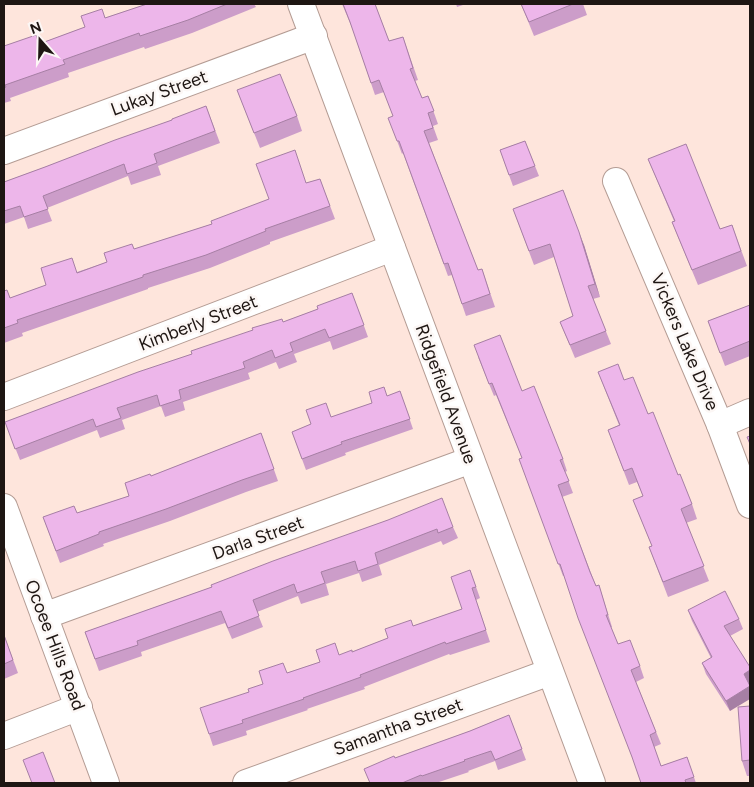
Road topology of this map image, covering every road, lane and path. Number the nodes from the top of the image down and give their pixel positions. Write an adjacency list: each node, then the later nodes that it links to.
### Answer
1 (301, 4): 2 (street, Ridgefield Avenue)
2 (314, 36): 3 (street, Lukay Street); 5 (street, Ridgefield Avenue)
3 (4, 151)
4 (616, 181): 8 (street, Vickers Lake Drive)
5 (392, 248): 6 (street, Kimberly Street); 9 (street, Ridgefield Avenue)
6 (4, 397)
7 (750, 412): 8 (street)
8 (720, 425): 10 (street, Vickers Lake Drive)
9 (471, 460): 12 (street, Darla Street); 13 (street, Ridgefield Avenue)
10 (750, 505)
11 (4, 507): 12 (street, Ocoee Hills Road)
12 (44, 616): 14 (street, Ocoee Hills Road)
13 (550, 672): 17 (street, Samantha Street); 18 (street, Ridgefield Avenue)
14 (79, 707): 15 (street); 16 (street, Ocoee Hills Road)
15 (4, 736)
16 (106, 783)
17 (246, 783)
18 (592, 783)

